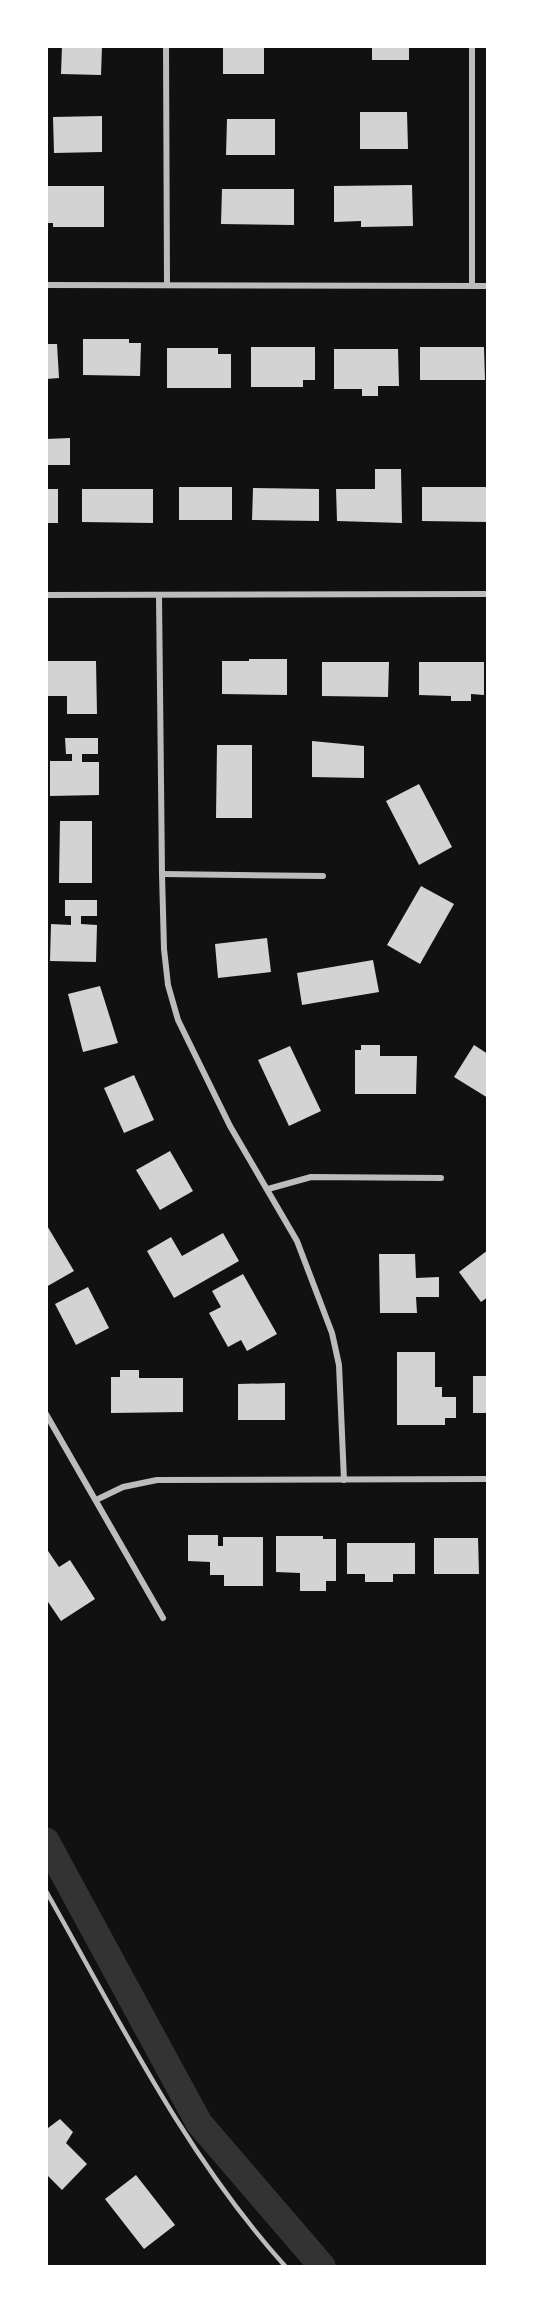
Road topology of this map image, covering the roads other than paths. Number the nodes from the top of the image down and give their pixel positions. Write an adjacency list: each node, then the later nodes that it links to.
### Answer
1 (166, 46): 4 (street)
2 (472, 46): 5 (street)
3 (46, 285): 4 (street)
4 (167, 285): 5 (street)
5 (472, 286): 6 (street)
6 (488, 286)
7 (488, 594): 9 (street)
8 (46, 595): 9 (street)
9 (159, 596): 10 (street)
10 (162, 874): 11 (street); 13 (street)
11 (323, 876)
12 (441, 1178): 13 (street)
13 (268, 1189): 16 (street)
14 (46, 1414): 17 (street)
15 (488, 1479): 16 (street)
16 (344, 1480): 17 (street)
17 (96, 1500): 18 (street)
18 (163, 1617)
19 (46, 1891): 20 (lane)
20 (285, 2266)

